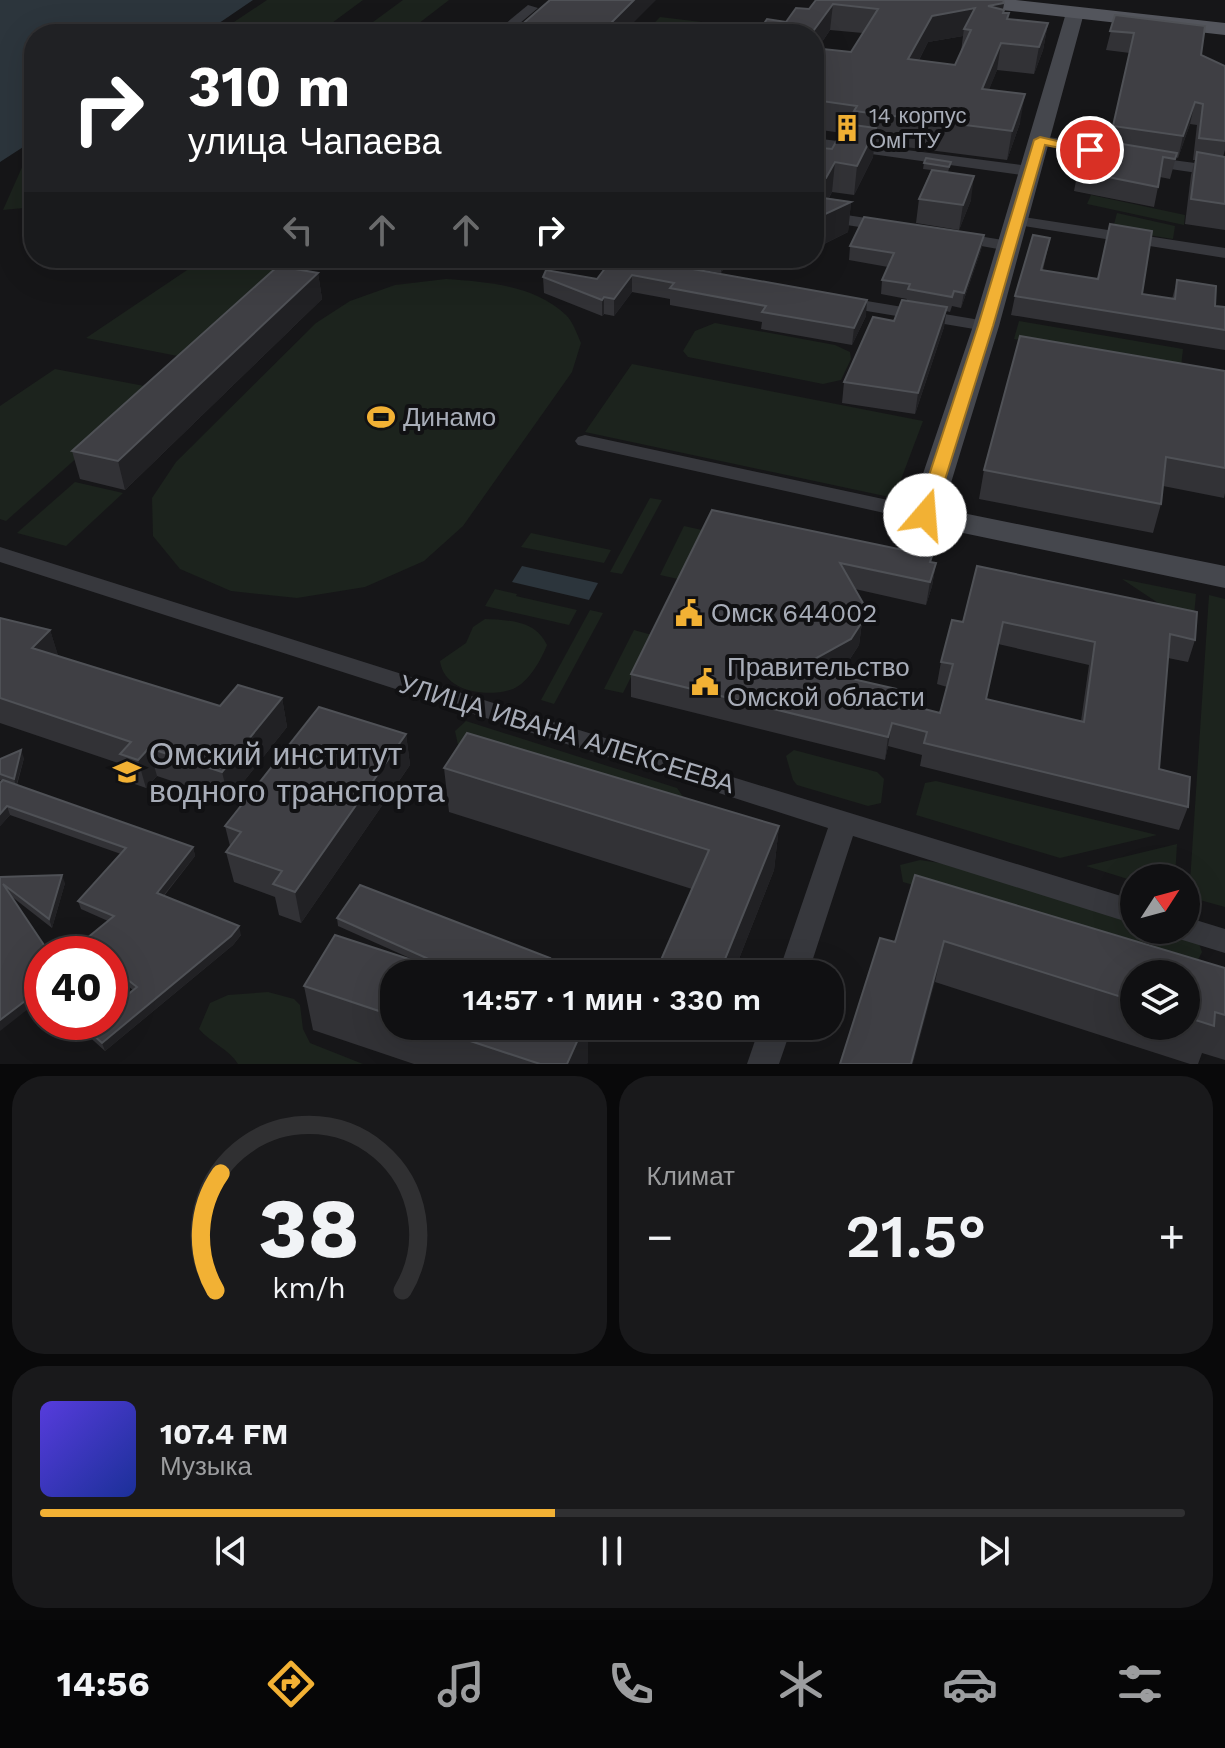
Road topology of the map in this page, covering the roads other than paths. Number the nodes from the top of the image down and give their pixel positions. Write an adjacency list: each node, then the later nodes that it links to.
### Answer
1 (966, 0): 3 (main road)
2 (985, 0): 3 (main road)
3 (1009, 6): 4 (main road)
4 (1069, 7): 6 (main road); 8 (main road); 9 (street)
5 (532, 8): 7 (street)
6 (1225, 17)
7 (512, 24)
8 (1225, 29)
9 (1040, 140): 11 (street); 12 (street)
10 (824, 143): 11 (street)
11 (1029, 171): 14 (street)
12 (1225, 172)
13 (824, 217): 15 (street)
14 (1017, 221): 15 (street); 16 (street)
15 (1009, 246): 20 (street)
16 (1225, 253)
17 (642, 268): 18 (street)
18 (660, 271)
19 (812, 296): 20 (street)
20 (986, 326): 22 (street)
21 (585, 441): 22 (street)
22 (925, 515): 24 (street)
23 (0, 554): 25 (street, УЛИЦА ИВАНА АЛЕКСЕЕВА)
24 (1225, 577)
25 (844, 821): 26 (street, УЛИЦА ИВАНА АЛЕКСЕЕВА); 29 (street)
26 (1120, 908)
27 (1200, 933): 28 (street)
28 (1225, 941)
29 (798, 960)
30 (771, 1040): 31 (street)
31 (763, 1064)

